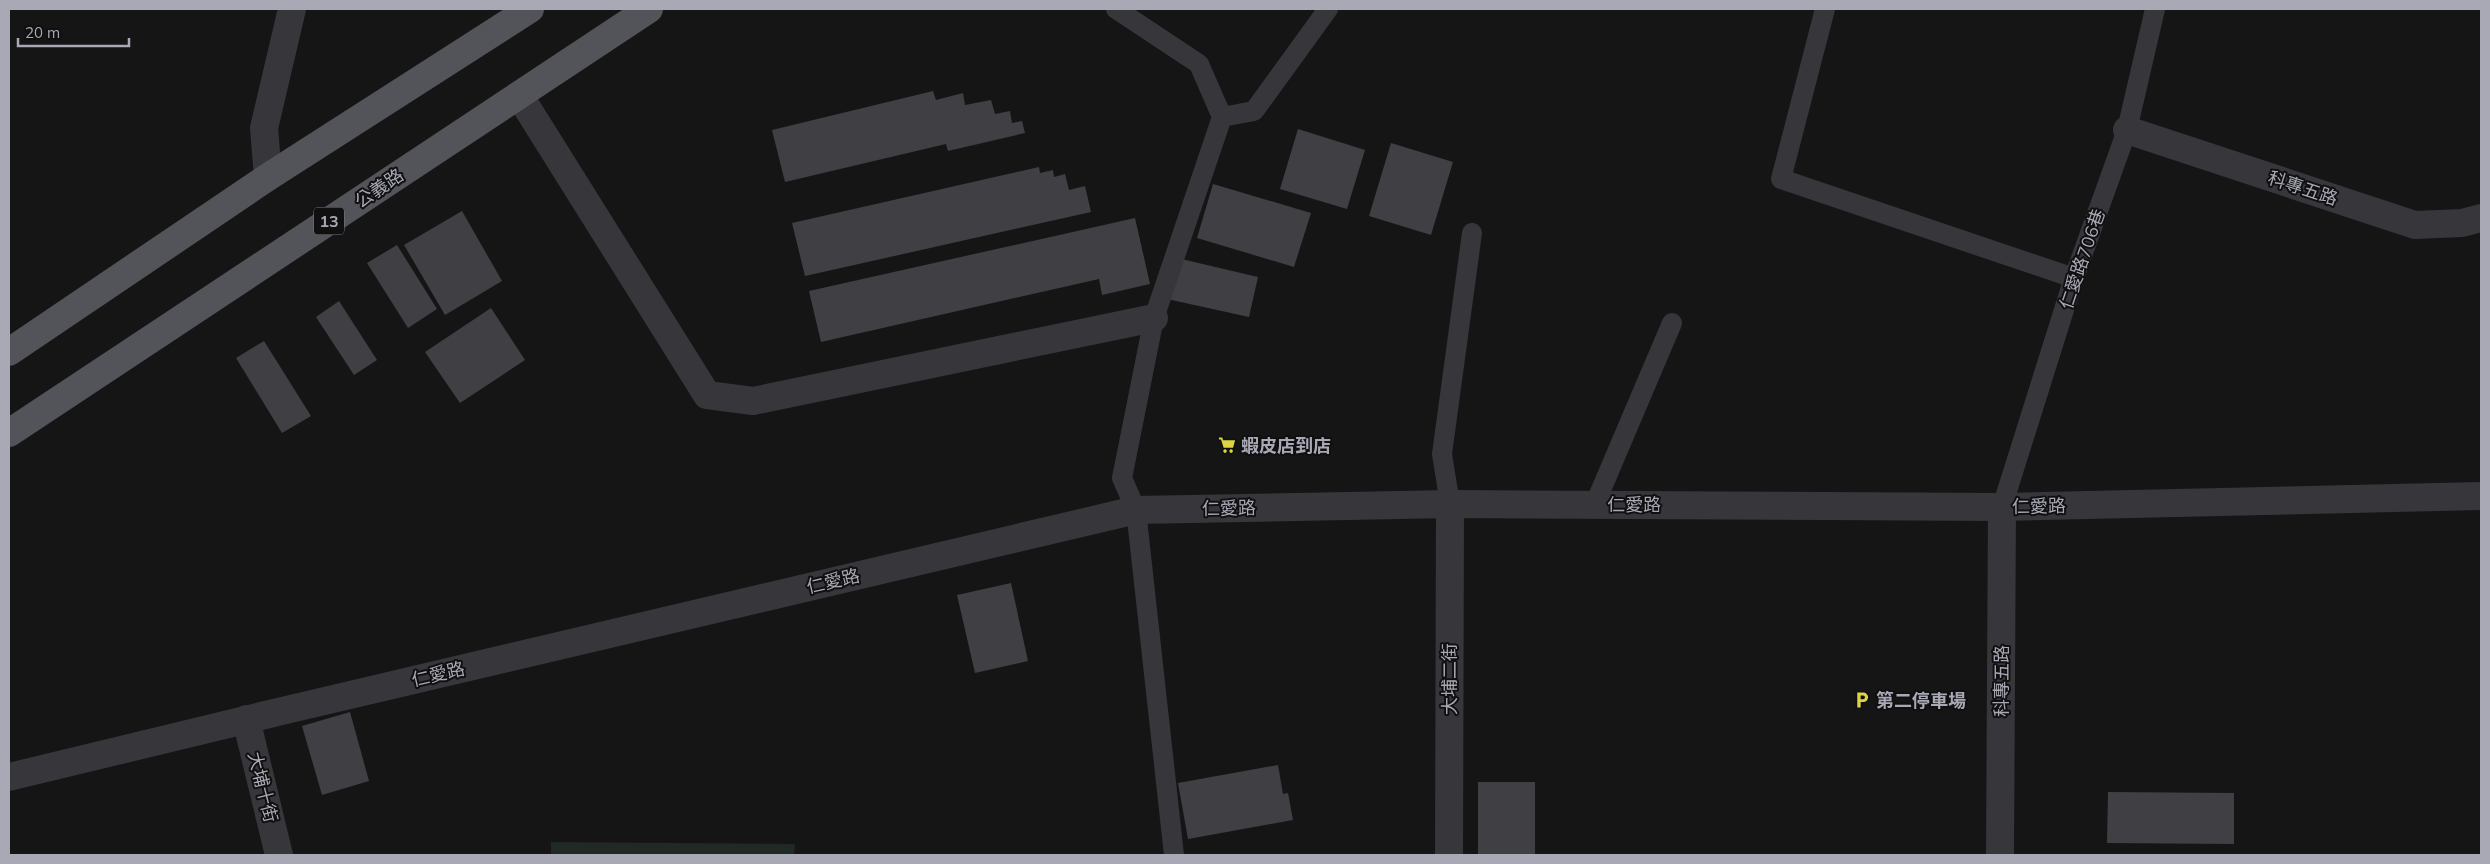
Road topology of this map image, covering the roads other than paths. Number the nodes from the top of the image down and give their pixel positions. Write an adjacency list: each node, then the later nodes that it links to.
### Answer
1 (292, 9): 11 (street)
2 (530, 9): 11 (main road)
3 (649, 9): 8 (main road, 公義路 / 13)
4 (1116, 9): 9 (lane)
5 (1328, 9): 9 (lane)
6 (1826, 9): 14 (lane)
7 (2155, 9): 10 (lane, 仁愛路706巷)
8 (519, 95): 15 (street); 18 (main road, 公義路 / 13)
9 (1222, 117): 15 (lane)
10 (2127, 130): 12 (street, 科專五路); 14 (lane, 仁愛路706巷)
11 (268, 177): 17 (main road)
12 (2481, 218)
13 (1472, 233): 20 (lane)
14 (2074, 278): 22 (lane, 仁愛路706巷)
15 (1154, 318): 23 (lane)
16 (1672, 323): 21 (lane)
17 (9, 352)
18 (9, 433)
19 (2481, 496): 22 (street, 仁愛路)
20 (1450, 504): 21 (street, 仁愛路); 23 (street, 仁愛路); 28 (street, 大埔二街)
21 (1594, 504): 22 (street, 仁愛路)
22 (2002, 507): 29 (street, 科專五路)
23 (1136, 510): 24 (street, 仁愛路); 27 (lane)
24 (246, 719): 25 (street, 仁愛路); 26 (street, 大埔十街)
25 (9, 777)
26 (279, 855)
27 (1174, 855)
28 (1449, 855)
29 (2000, 855)

